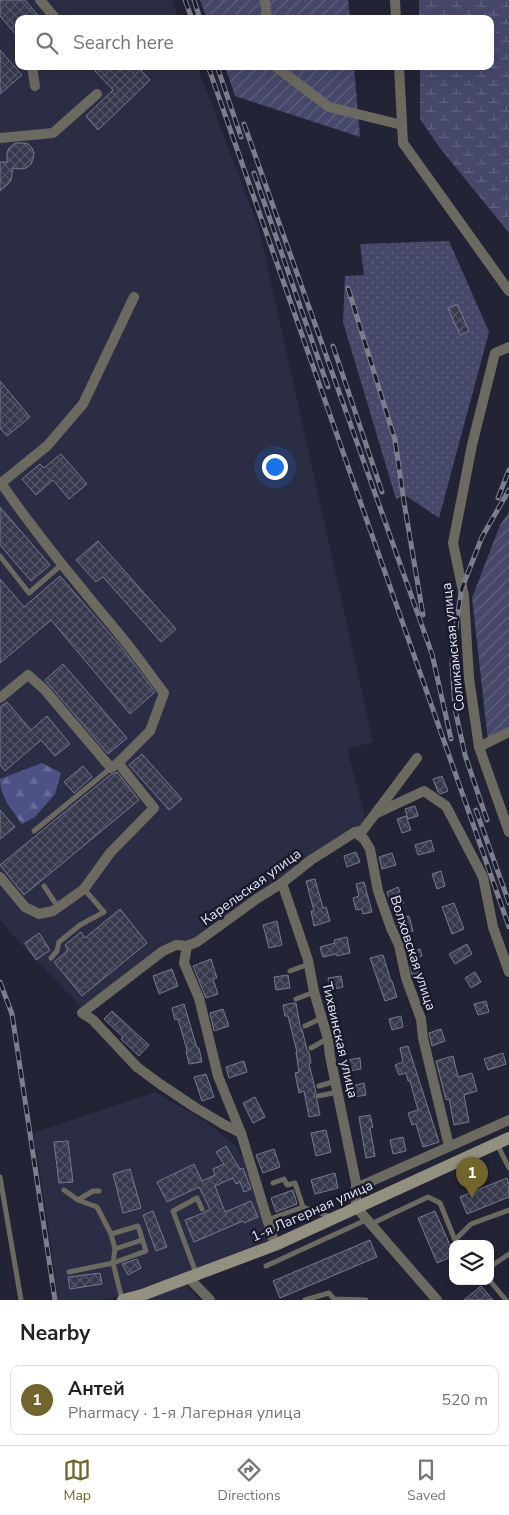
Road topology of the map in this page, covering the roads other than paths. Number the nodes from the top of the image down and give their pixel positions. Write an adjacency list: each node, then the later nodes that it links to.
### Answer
1 (40, 0): 4 (street)
2 (265, 0): 5 (street)
3 (395, 0): 6 (street)
4 (53, 15)
5 (267, 15)
6 (396, 15)
7 (33, 70): 10 (street)
8 (279, 70): 12 (street)
9 (399, 70): 12 (street)
10 (35, 86)
11 (97, 94): 13 (street)
12 (402, 125): 14 (street)
13 (0, 138)
14 (509, 291)
15 (134, 297): 18 (street)
16 (509, 347): 21 (street, Соликамская улица)
17 (0, 556): 18 (lane)
18 (61, 565): 23 (street)
19 (0, 698): 23 (street)
20 (509, 732): 21 (street)
21 (479, 748): 27 (street, Соликамская улица)
22 (417, 758): 24 (street, Карельская улица)
23 (115, 765): 25 (lane); 31 (street)
24 (376, 813): 26 (street, Карельская улица); 37 (street)
25 (34, 831)
26 (355, 832): 29 (street, Карельская улица); 52 (street, Волховская улица)
27 (509, 832)
28 (0, 877): 32 (street)
29 (282, 883): 33 (street, Карельская улица); 35 (street, Тихвинская улица)
30 (44, 886): 32 (lane)
31 (84, 889): 32 (street); 34 (lane)
32 (59, 907)
33 (188, 946): 49 (street); 49 (street, Карельская улица)
34 (51, 958)
35 (309, 964): 36 (lane); 38 (street, Тихвинская улица)
36 (290, 971)
37 (509, 972)
38 (314, 992): 39 (lane); 40 (street, Тихвинская улица)
39 (296, 999)
40 (322, 1018): 41 (lane); 42 (street, Тихвинская улица)
41 (305, 1026)
42 (328, 1039): 43 (lane); 44 (street, Тихвинская улица)
43 (311, 1048)
44 (336, 1080): 45 (lane); 46 (street, Тихвинская улица)
45 (319, 1086)
46 (338, 1092): 47 (lane); 56 (street, Тихвинская улица)
47 (318, 1096)
48 (509, 1120): 52 (street)
49 (241, 1133): 65 (street)
50 (509, 1138): 51 (main road, 1-я Лагерная улица)
51 (496, 1144): 53 (lane); 60 (main road, 1-я Лагерная улица)
52 (449, 1146): 56 (street)
53 (509, 1168)
54 (0, 1177): 79 (lane)
55 (274, 1183): 61 (lane)
56 (356, 1188): 60 (street, Тихвинская улица)
57 (64, 1190): 59 (lane)
58 (99, 1191): 59 (lane)
59 (78, 1200): 67 (lane)
60 (356, 1207): 64 (main road, 1-я Лагерная улица); 66 (street)
61 (303, 1208): 64 (lane); 65 (lane)
62 (202, 1209): 76 (lane)
63 (509, 1210): 66 (lane)
64 (334, 1218): 69 (main road, 1-я Лагерная улица)
65 (267, 1220): 69 (street)
66 (368, 1222): 74 (lane); 85 (street)
67 (111, 1234): 68 (lane); 70 (lane)
68 (142, 1240): 70 (lane); 72 (lane)
69 (275, 1245): 76 (main road, 1-я Лагерная улица)
70 (115, 1248): 72 (lane)
71 (509, 1254): 73 (lane)
72 (114, 1263): 75 (lane); 80 (lane)
73 (494, 1263)
74 (266, 1266)
75 (69, 1272)
76 (192, 1276): 78 (main road, 1-я Лагерная улица); 81 (street)
77 (493, 1285): 86 (lane)
78 (143, 1297): 80 (main road, 1-я Лагерная улица)
79 (21, 1300)
80 (123, 1300)
81 (210, 1300)
82 (305, 1300): 83 (lane)
83 (333, 1300): 84 (lane)
84 (366, 1300)
85 (437, 1300)
86 (506, 1300)

